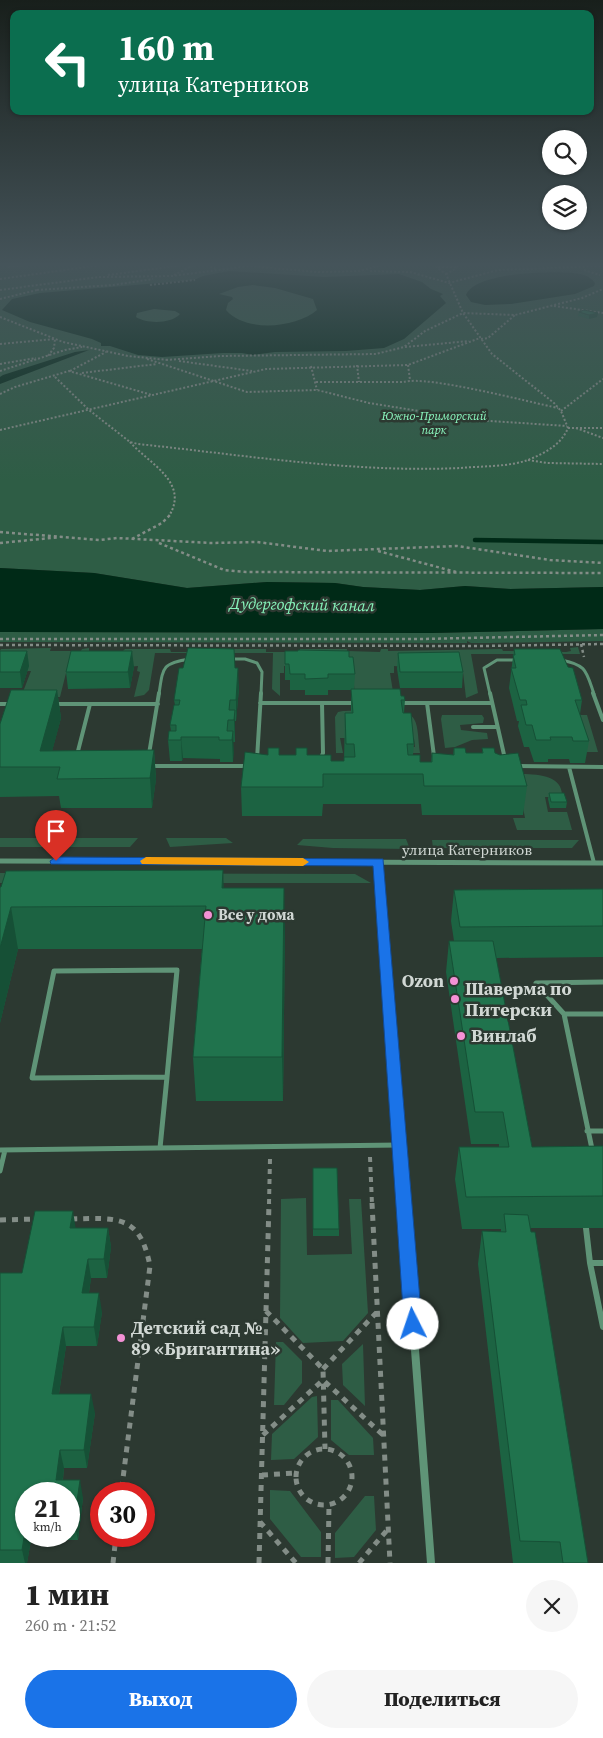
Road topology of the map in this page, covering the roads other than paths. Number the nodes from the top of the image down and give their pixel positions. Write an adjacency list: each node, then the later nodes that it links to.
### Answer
1 (192, 659): 14 (lane)
2 (227, 659): 5 (lane)
3 (526, 660): 15 (lane)
4 (555, 660): 16 (lane)
5 (260, 703): 6 (lane); 25 (lane)
6 (322, 703): 7 (lane); 23 (lane)
7 (360, 703)
8 (398, 703): 9 (lane)
9 (427, 703): 15 (lane); 21 (lane)
10 (0, 704): 11 (lane)
11 (20, 704)
12 (50, 704): 13 (lane)
13 (90, 704): 14 (lane); 22 (lane)
14 (158, 704): 24 (lane)
15 (492, 704): 20 (lane)
16 (598, 704): 17 (lane); 18 (lane)
17 (603, 704)
18 (603, 720)
19 (473, 727): 20 (lane)
20 (498, 727): 26 (lane)
21 (434, 758)
22 (82, 761)
23 (319, 761)
24 (250, 766)
25 (257, 766)
26 (506, 766)
27 (514, 766): 28 (lane)
28 (569, 766): 29 (lane); 32 (lane)
29 (603, 766)
30 (0, 861): 31 (street, улица Катерников)
31 (379, 862): 32 (street, улица Катерников); 40 (street)
32 (594, 863): 33 (street, улица Катерников)
33 (603, 863)
34 (603, 982): 35 (lane)
35 (564, 1014): 36 (lane); 38 (lane)
36 (603, 1014)
37 (167, 1077): 37 (lane); 41 (lane)
38 (587, 1131): 39 (lane); 43 (lane)
39 (603, 1131)
40 (400, 1145): 41 (lane); 49 (street)
41 (160, 1148): 42 (lane)
42 (2, 1150): 44 (lane)
43 (595, 1159)
44 (0, 1171)
45 (586, 1228): 46 (lane)
46 (590, 1263): 47 (lane); 48 (lane)
47 (603, 1263)
48 (603, 1326)
49 (431, 1563)

